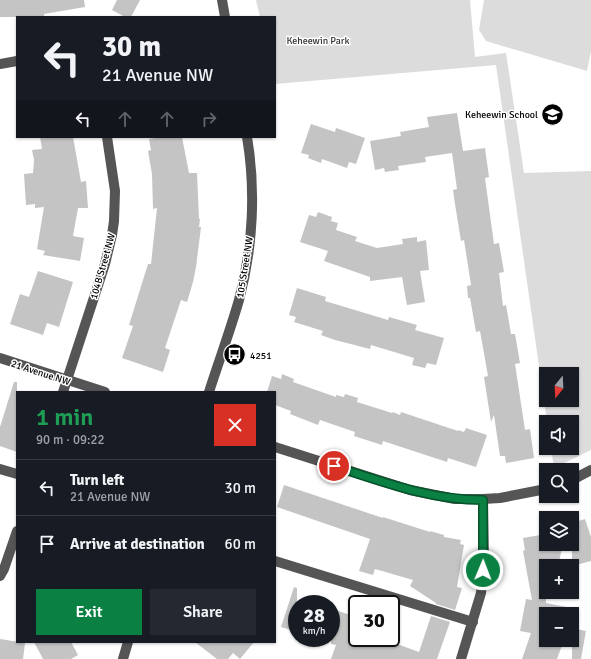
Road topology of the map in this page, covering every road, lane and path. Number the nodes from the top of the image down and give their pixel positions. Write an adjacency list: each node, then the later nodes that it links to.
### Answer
1 (222, 0): 2 (street)
2 (225, 16)
3 (16, 61): 4 (street)
4 (0, 64)
5 (107, 138): 8 (street, 104B Street NW)
6 (247, 138): 11 (street, 105 Street NW)
7 (0, 358): 8 (street, 21 Avenue NW)
8 (67, 380): 9 (street, 104B Street NW); 10 (street, 21 Avenue NW)
9 (63, 391)
10 (102, 391)
11 (209, 391)
12 (276, 447): 18 (street)
13 (0, 469): 15 (street)
14 (591, 470): 16 (street)
15 (16, 474)
16 (579, 476)
17 (539, 491): 18 (street)
18 (483, 500): 22 (street)
19 (16, 534): 21 (street)
20 (276, 561): 22 (street)
21 (0, 576)
22 (472, 622): 25 (street)
23 (128, 643): 24 (street)
24 (123, 659)
25 (461, 659)

